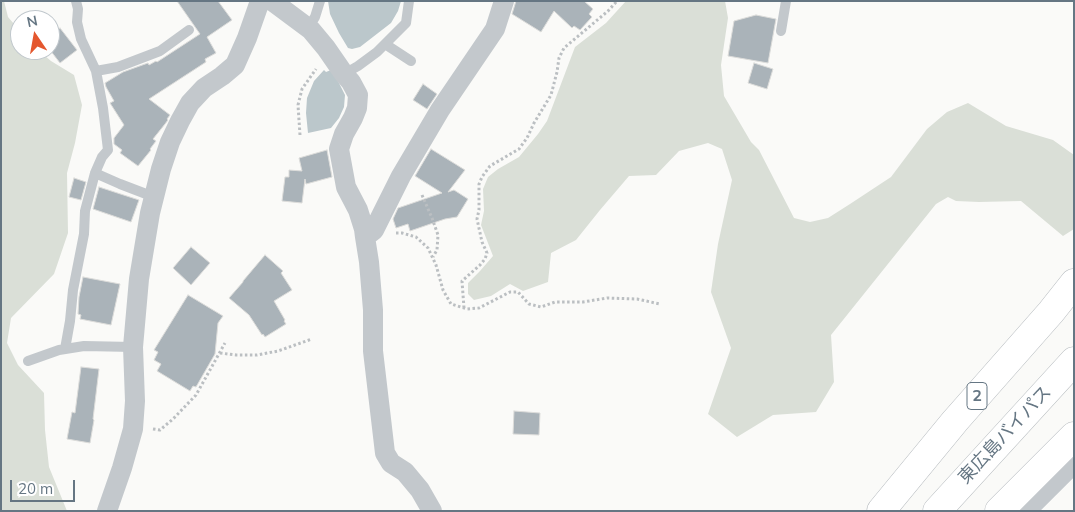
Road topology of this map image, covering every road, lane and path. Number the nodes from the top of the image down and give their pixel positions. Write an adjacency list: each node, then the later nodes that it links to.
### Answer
1 (76, 1): 15 (lane)
2 (260, 1): 20 (street)
3 (272, 1): 9 (street)
4 (320, 1): 9 (lane)
5 (409, 1): 12 (lane)
6 (504, 1): 21 (street)
7 (617, 1): 25 (path)
8 (786, 1): 11 (lane)
9 (308, 28): 13 (street)
10 (189, 30): 15 (lane)
11 (781, 31)
12 (386, 44): 14 (lane); 16 (lane)
13 (331, 54): 16 (street); 17 (path)
14 (411, 61)
15 (96, 71): 18 (lane)
16 (344, 74): 21 (street)
17 (300, 135)
18 (95, 173): 20 (lane); 29 (lane)
19 (422, 195): 22 (path)
20 (154, 197): 28 (street)
21 (370, 233): 22 (path); 37 (street)
22 (433, 258): 25 (path)
23 (1074, 283): 38 (highway, 2)
24 (660, 304): 25 (path)
25 (464, 308)
26 (312, 339): 30 (path)
27 (225, 343): 30 (path)
28 (133, 347): 29 (lane); 33 (street)
29 (65, 349): 31 (lane)
30 (220, 353): 33 (path)
31 (28, 361)
32 (1074, 361): 39 (highway, 東広島バイパス)
33 (133, 423): 36 (street)
34 (1074, 436): 40 (highway)
35 (1074, 463): 41 (street)
36 (107, 511)
37 (432, 511)
38 (881, 511)
39 (937, 511)
40 (999, 511)
41 (1026, 511)

